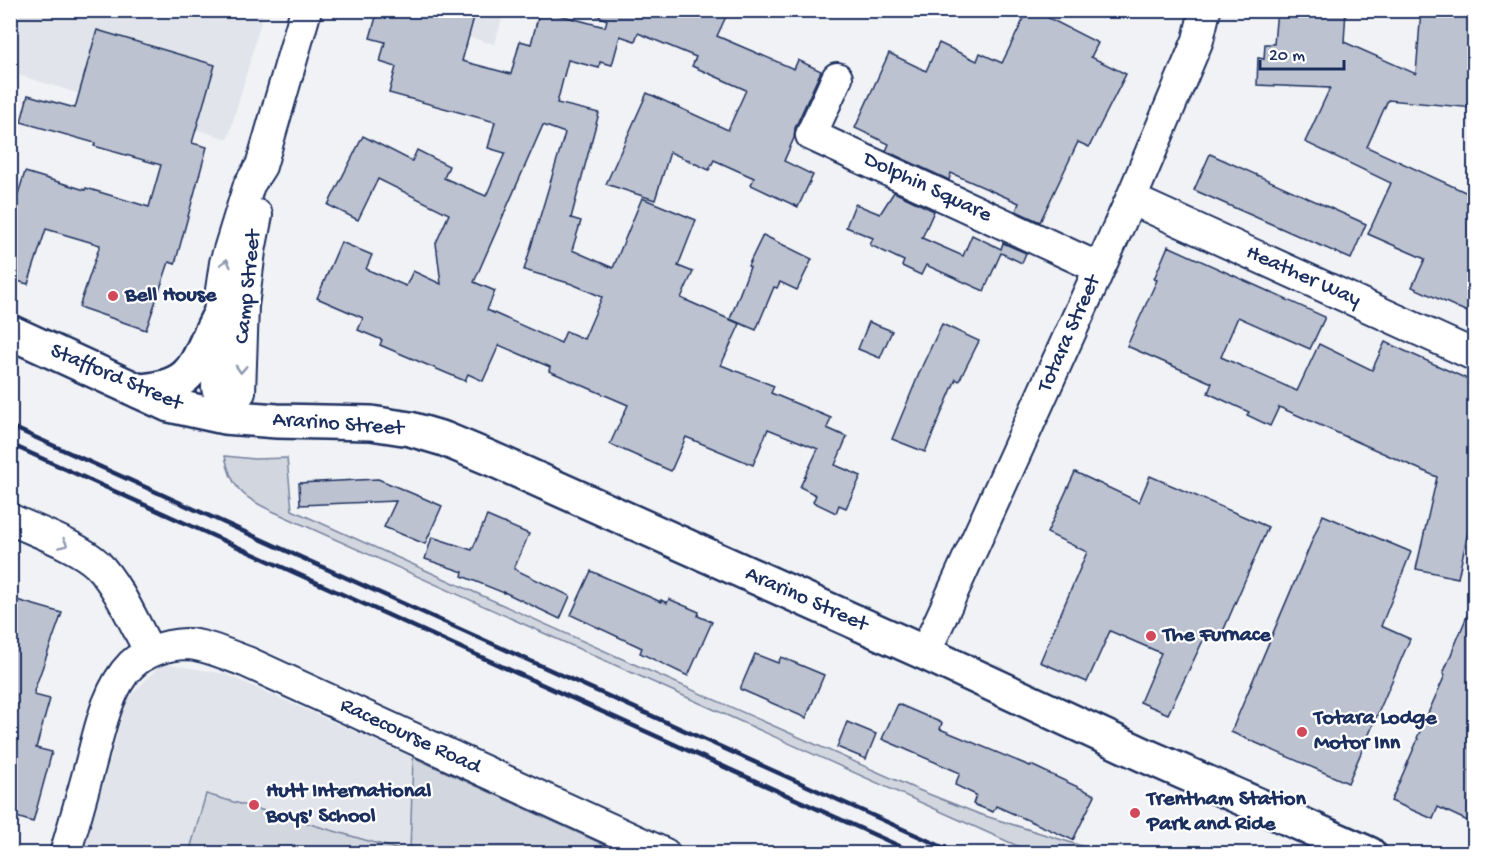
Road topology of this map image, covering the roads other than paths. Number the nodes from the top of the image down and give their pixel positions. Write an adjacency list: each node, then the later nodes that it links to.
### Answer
1 (306, 10): 4 (street, Camp Street)
2 (1204, 10): 5 (street, Totara Street)
3 (837, 78): 6 (street, Dolphin Square)
4 (261, 166): 7 (street, Camp Street, one-way to 4); 11 (street, Camp Street, one-way to 11)
5 (1131, 199): 6 (street, Totara Street); 9 (street, Heather Way)
6 (1099, 268): 14 (street, Totara Street)
7 (219, 316): 10 (street); 11 (street, Camp Street)
8 (10, 332): 10 (street, Stafford Street)
9 (1474, 355)
10 (140, 391): 11 (street, Stafford Street)
11 (225, 409): 14 (street, Ararino Street)
12 (10, 519): 13 (street, one-way to 13)
13 (150, 652): 15 (street); 16 (street, Racecourse Road)
14 (925, 653): 17 (street, Ararino Street)
15 (65, 854)
16 (665, 854)
17 (1369, 854)

